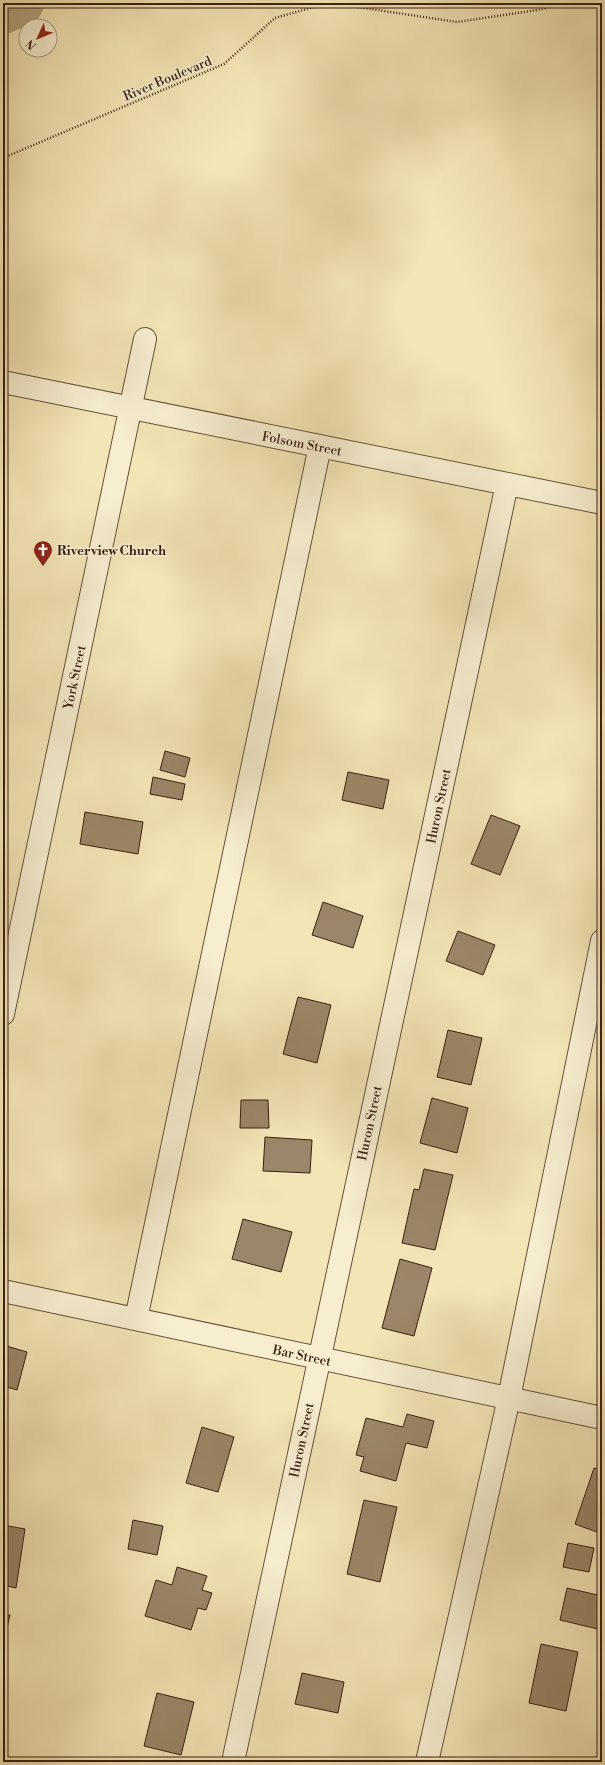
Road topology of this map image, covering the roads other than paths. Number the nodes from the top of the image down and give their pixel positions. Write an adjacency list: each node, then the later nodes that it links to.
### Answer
1 (145, 339): 3 (street, York Street)
2 (3, 382): 3 (street, Folsom Street)
3 (130, 409): 4 (street, Folsom Street); 8 (street, York Street)
4 (320, 446): 5 (street, Folsom Street); 10 (street)
5 (507, 484): 6 (street, Folsom Street); 11 (street, Huron Street)
6 (602, 503)
7 (602, 941): 12 (street)
8 (3, 1014)
9 (3, 1291): 10 (street, Bar Street)
10 (136, 1319): 11 (street, Bar Street)
11 (318, 1359): 12 (street, Bar Street); 14 (street, Huron Street)
12 (509, 1398): 13 (street, Bar Street); 15 (street)
13 (602, 1418)
14 (233, 1762)
15 (427, 1762)

